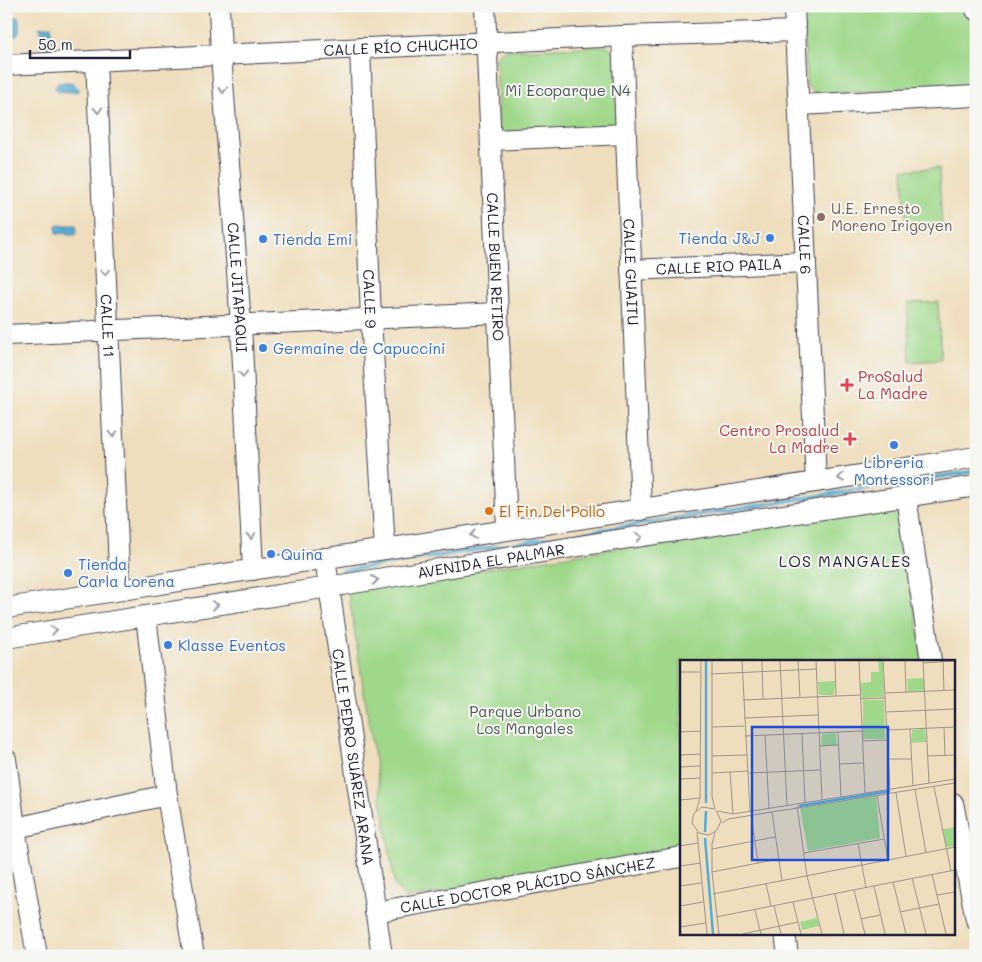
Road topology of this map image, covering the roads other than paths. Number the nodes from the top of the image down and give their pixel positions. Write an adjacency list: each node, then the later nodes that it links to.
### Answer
1 (219, 6): 10 (street, CALLE JITAPAQUI)
2 (485, 6): 8 (street, CALLE BUEN RETIRO)
3 (794, 6): 6 (street, CALLE 6)
4 (976, 6): 5 (street)
5 (976, 10)
6 (796, 31): 7 (street, CALLE RÍO CHUCHIO); 14 (street, CALLE 6)
7 (622, 36): 8 (street, CALLE RÍO CHUCHIO); 15 (street, CALLE GUAITU)
8 (486, 42): 9 (street, CALLE RÍO CHUCHIO); 16 (street, CALLE BUEN RETIRO)
9 (360, 48): 10 (street, CALLE RÍO CHUCHIO); 20 (street, CALLE 9)
10 (221, 55): 11 (street, CALLE RÍO CHUCHIO); 21 (street, CALLE JITAPAQUI, one-way to 21)
11 (96, 61): 12 (street, CALLE RÍO CHUCHIO); 22 (street, CALLE 11, one-way to 22)
12 (6, 65)
13 (976, 96): 14 (street)
14 (799, 105): 17 (street, CALLE 6)
15 (626, 134): 16 (street); 18 (street, CALLE GUAITU)
16 (490, 140): 19 (street, CALLE BUEN RETIRO)
17 (806, 262): 18 (street, CALLE RIO PAILA); 26 (street, CALLE 6)
18 (631, 270): 29 (street, CALLE GUAITU)
19 (498, 313): 20 (street); 31 (street, CALLE BUEN RETIRO)
20 (371, 319): 21 (street); 32 (street, CALLE 9)
21 (241, 325): 22 (street); 34 (street, CALLE JITAPAQUI, one-way to 34)
22 (108, 331): 23 (street); 36 (street, CALLE 11, one-way to 36)
23 (6, 335)
24 (976, 457): 25 (street, AVENIDA EL PALMAR)
25 (949, 476): 26 (street, AVENIDA EL PALMAR, one-way to 26); 27 (street, AVENIDA EL PALMAR); 28 (street, AVENIDA EL PALMAR)
26 (816, 482): 29 (street, AVENIDA EL PALMAR)
27 (976, 486)
28 (906, 497): 30 (street, AVENIDA EL PALMAR, one-way to 28); 40 (street)
29 (641, 510): 30 (street, AVENIDA EL PALMAR)
30 (608, 528): 31 (street, AVENIDA EL PALMAR); 35 (street, AVENIDA EL PALMAR, one-way to 30)
31 (508, 529): 32 (street, AVENIDA EL PALMAR, one-way to 32)
32 (385, 549): 33 (street, AVENIDA EL PALMAR)
33 (325, 558): 34 (street, AVENIDA EL PALMAR); 35 (street, CALLE PEDRO SUÁREZ ARANA)
34 (253, 570): 36 (street, AVENIDA EL PALMAR)
35 (329, 587): 38 (street, AVENIDA EL PALMAR, one-way to 35); 46 (street, CALLE PEDRO SUÁREZ ARANA)
36 (120, 590): 37 (street, AVENIDA EL PALMAR)
37 (6, 608)
38 (146, 616): 39 (street, AVENIDA EL PALMAR, one-way to 38); 42 (street)
39 (6, 638)
40 (931, 660)
41 (6, 759): 44 (street)
42 (166, 795): 44 (street); 50 (street)
43 (954, 807): 47 (street)
44 (11, 829): 49 (street)
45 (680, 857): 46 (street, CALLE DOCTOR PLÁCIDO SÁNCHEZ)
46 (375, 912): 51 (street, CALLE PEDRO SUÁREZ ARANA)
47 (976, 919)
48 (785, 934): 52 (street)
49 (37, 956)
50 (194, 956)
51 (382, 956)
52 (788, 956)

